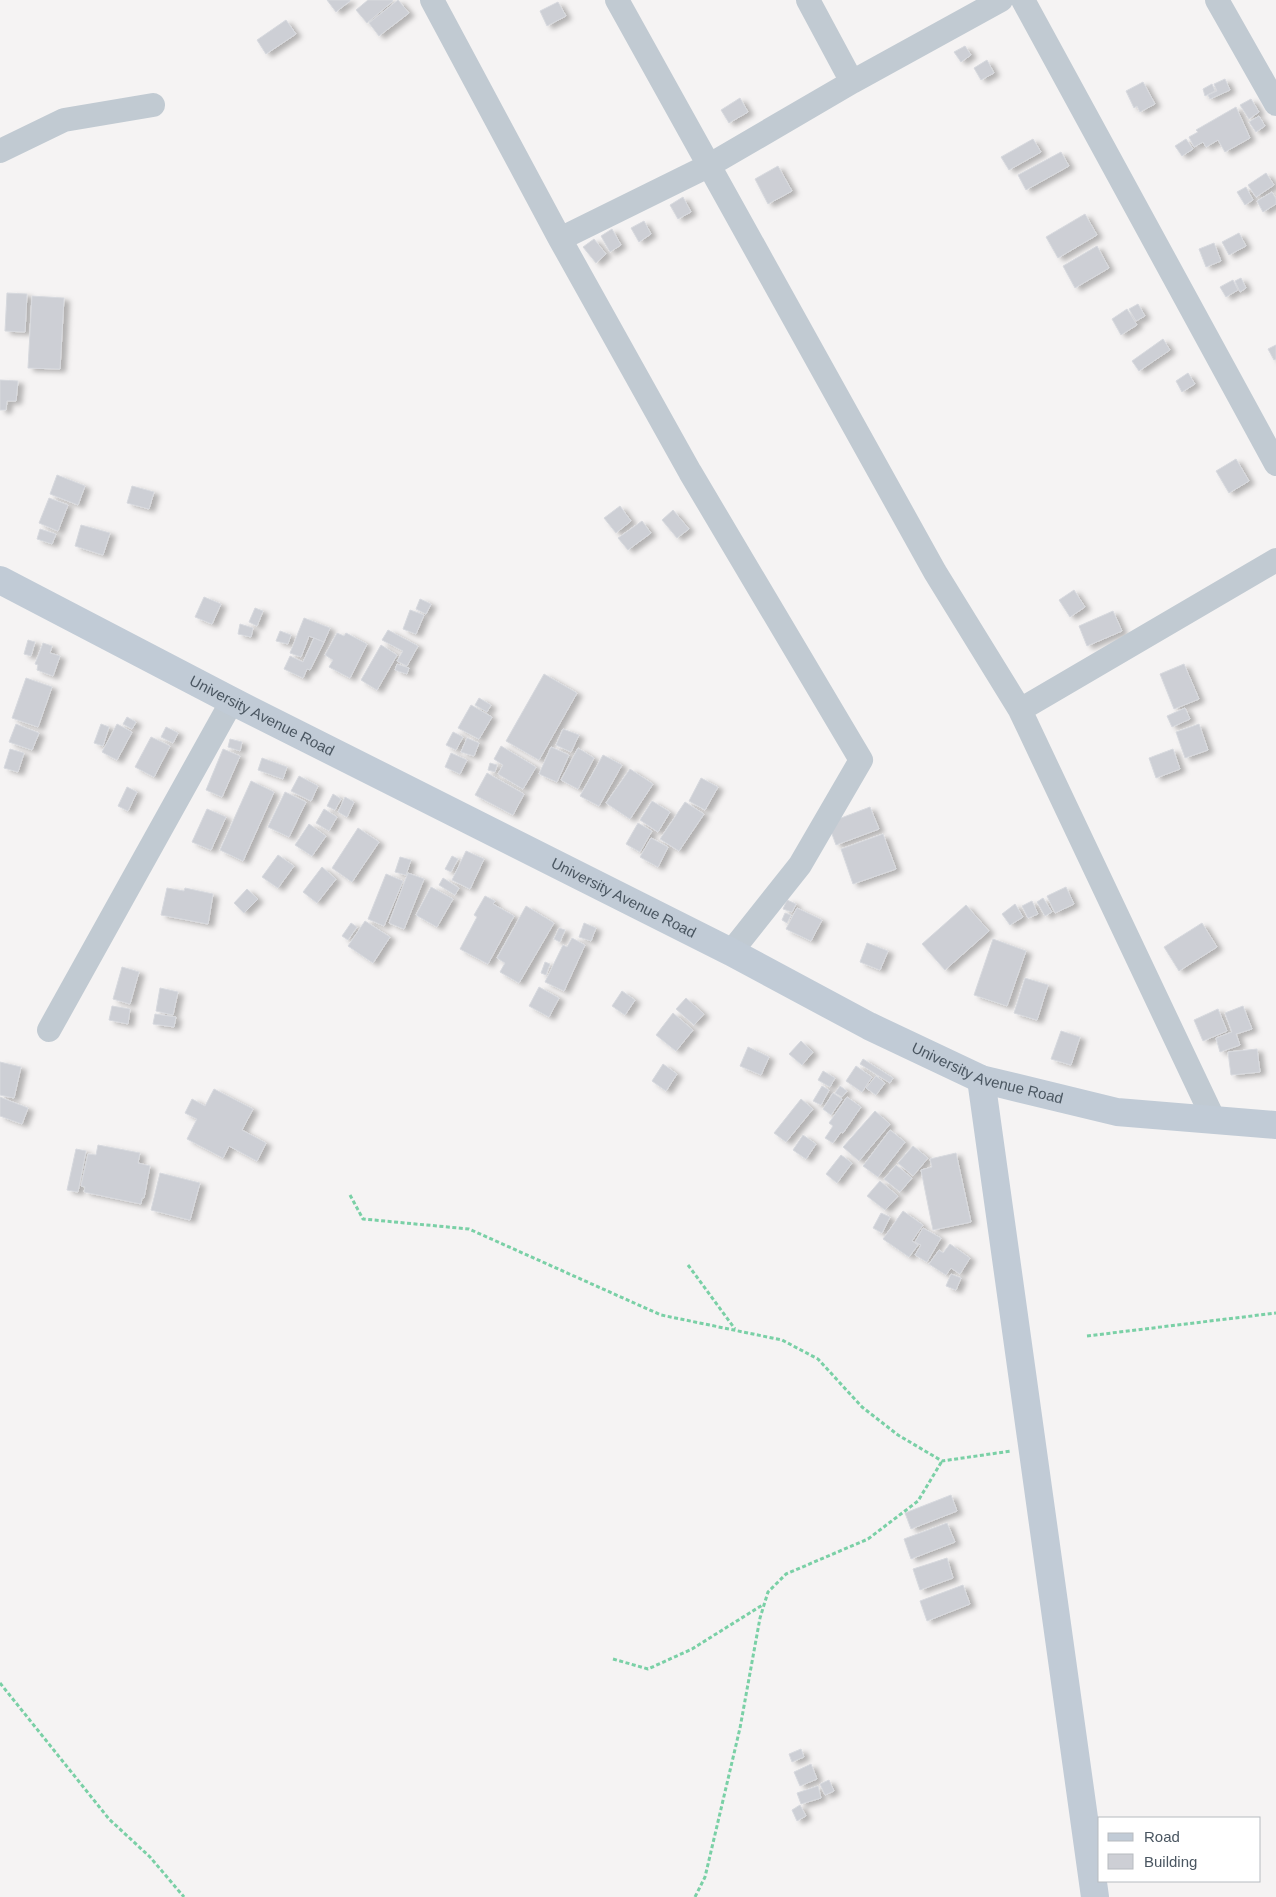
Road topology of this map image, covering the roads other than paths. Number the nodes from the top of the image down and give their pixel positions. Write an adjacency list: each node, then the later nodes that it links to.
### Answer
1 (432, 0): 12 (street)
2 (617, 0): 11 (street)
3 (808, 0): 7 (street)
4 (1001, 0): 7 (street)
5 (1023, 0): 13 (street)
6 (1217, 0): 8 (street)
7 (852, 82): 11 (street)
8 (1276, 104)
9 (153, 105): 10 (street)
10 (0, 151)
11 (708, 166): 12 (street); 17 (street)
12 (560, 239): 18 (street)
13 (1276, 464)
14 (1276, 560): 17 (street)
15 (0, 580): 16 (main road, University Avenue Road)
16 (232, 701): 18 (main road, University Avenue Road); 19 (street)
17 (1020, 710): 21 (street)
18 (731, 952): 20 (main road, University Avenue Road)
19 (49, 1030)
20 (981, 1079): 21 (main road, University Avenue Road); 23 (main road)
21 (1214, 1120): 22 (main road, University Avenue Road)
22 (1276, 1125)
23 (1096, 1897)

